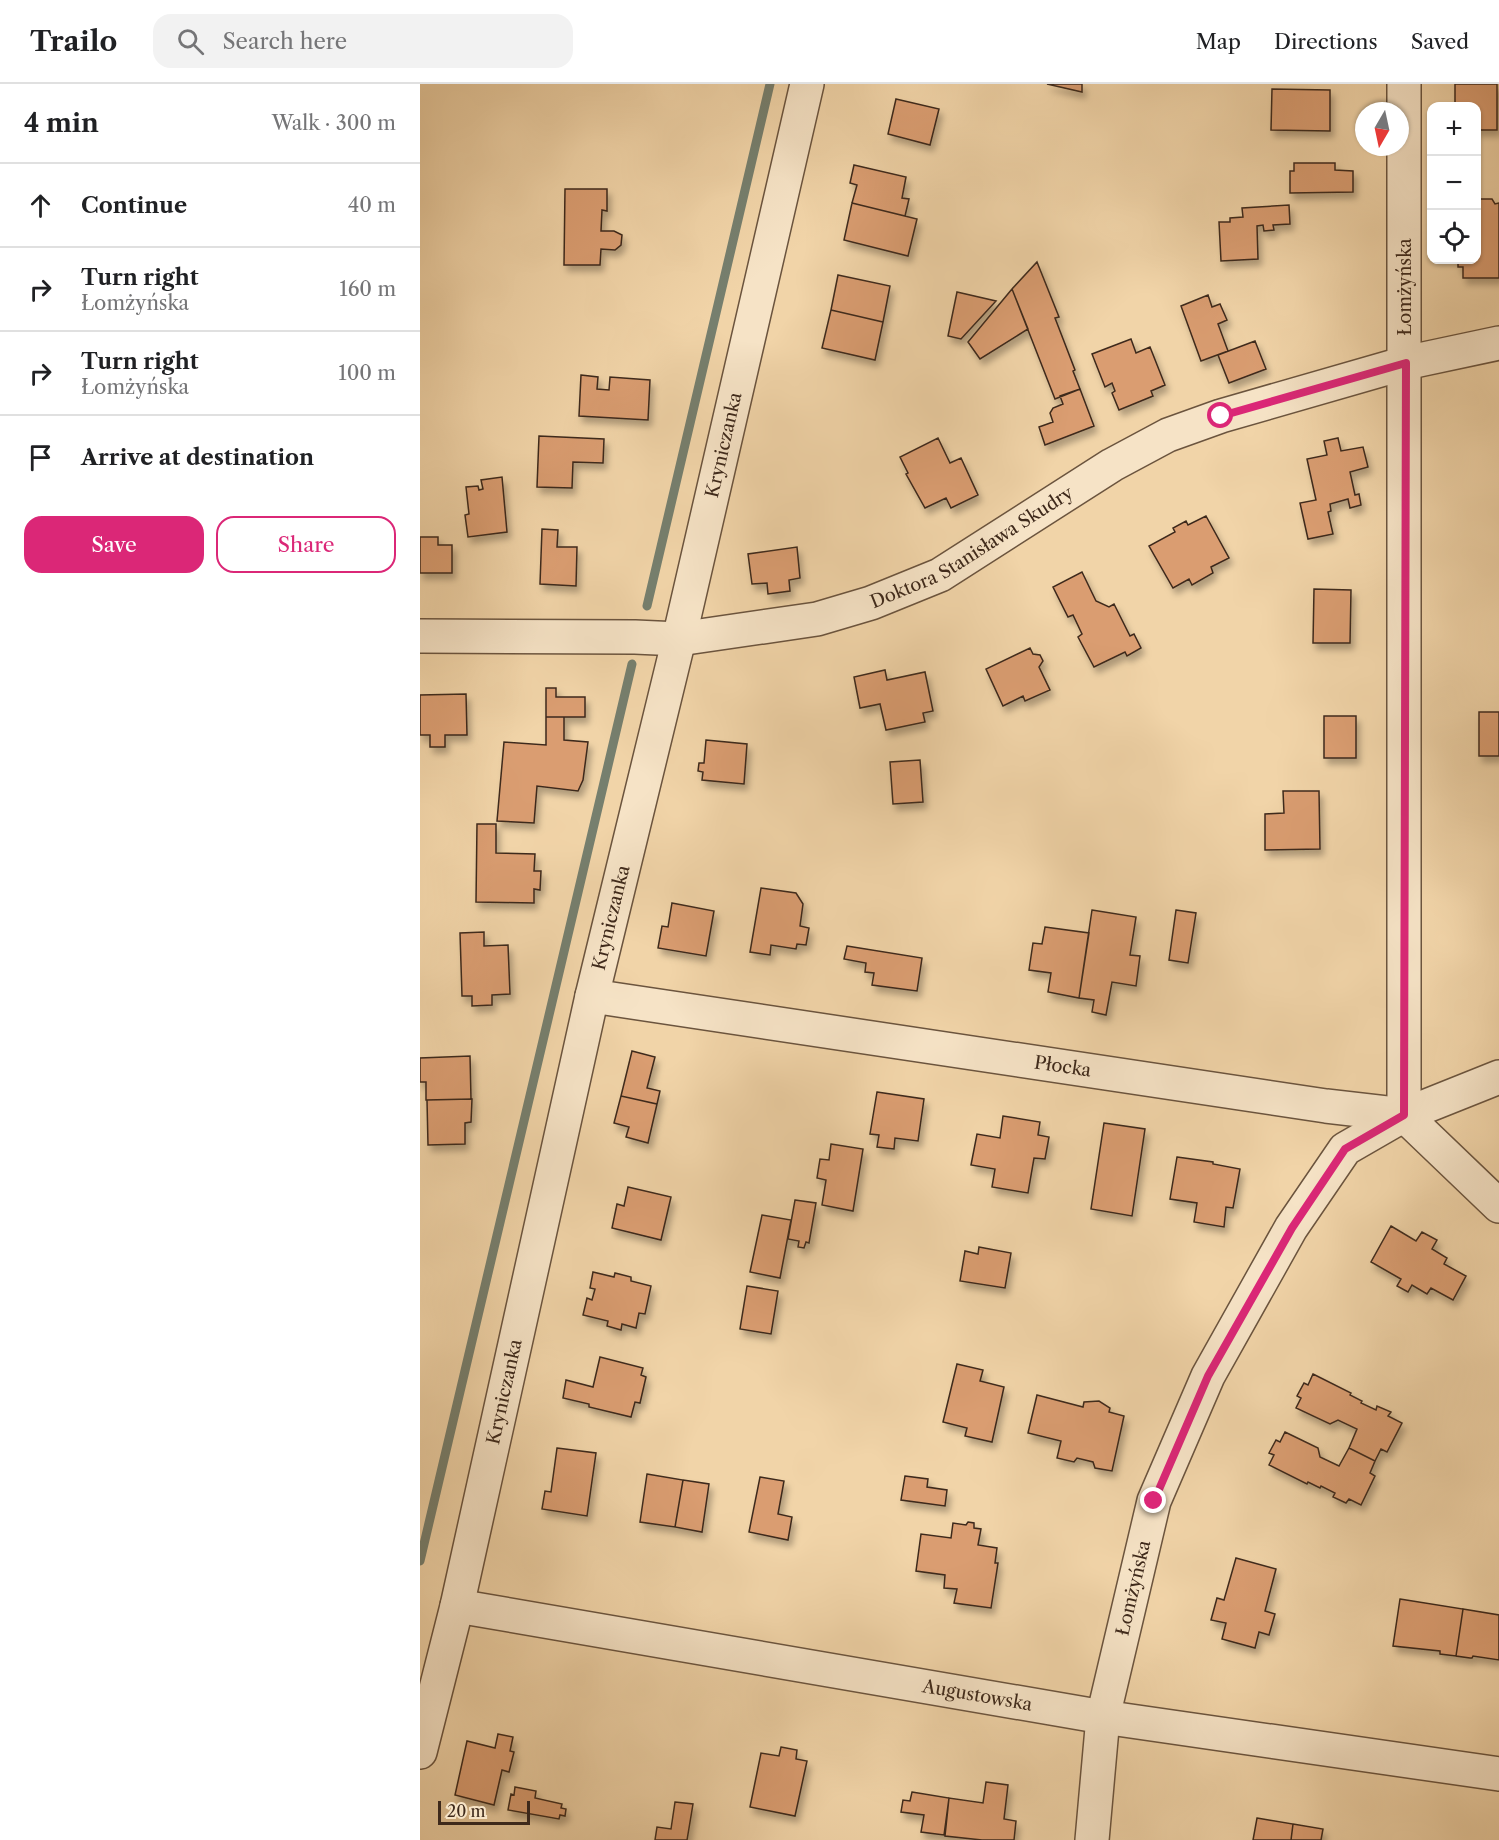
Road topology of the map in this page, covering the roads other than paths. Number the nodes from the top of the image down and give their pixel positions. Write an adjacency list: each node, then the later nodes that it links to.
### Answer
1 (807, 84): 6 (street, Kryniczanka)
2 (1404, 84): 4 (street, Łomżyńska)
3 (1499, 343): 4 (street, Doktora Stanisława Skudry)
4 (1406, 363): 6 (street, Doktora Stanisława Skudry); 9 (street, Łomżyńska)
5 (420, 636): 6 (street, Doktora Stanisława Skudry)
6 (679, 639): 7 (street, Kryniczanka)
7 (592, 996): 9 (street, Płocka); 11 (street, Kryniczanka)
8 (1499, 1077): 9 (street)
9 (1404, 1115): 10 (street); 12 (street, Łomżyńska)
10 (1499, 1206)
11 (457, 1606): 12 (street, Augustowska); 13 (street, Kryniczanka)
12 (1103, 1717): 14 (street, Augustowska); 15 (street, Łomżyńska)
13 (420, 1752)
14 (1499, 1774)
15 (1092, 1840)

